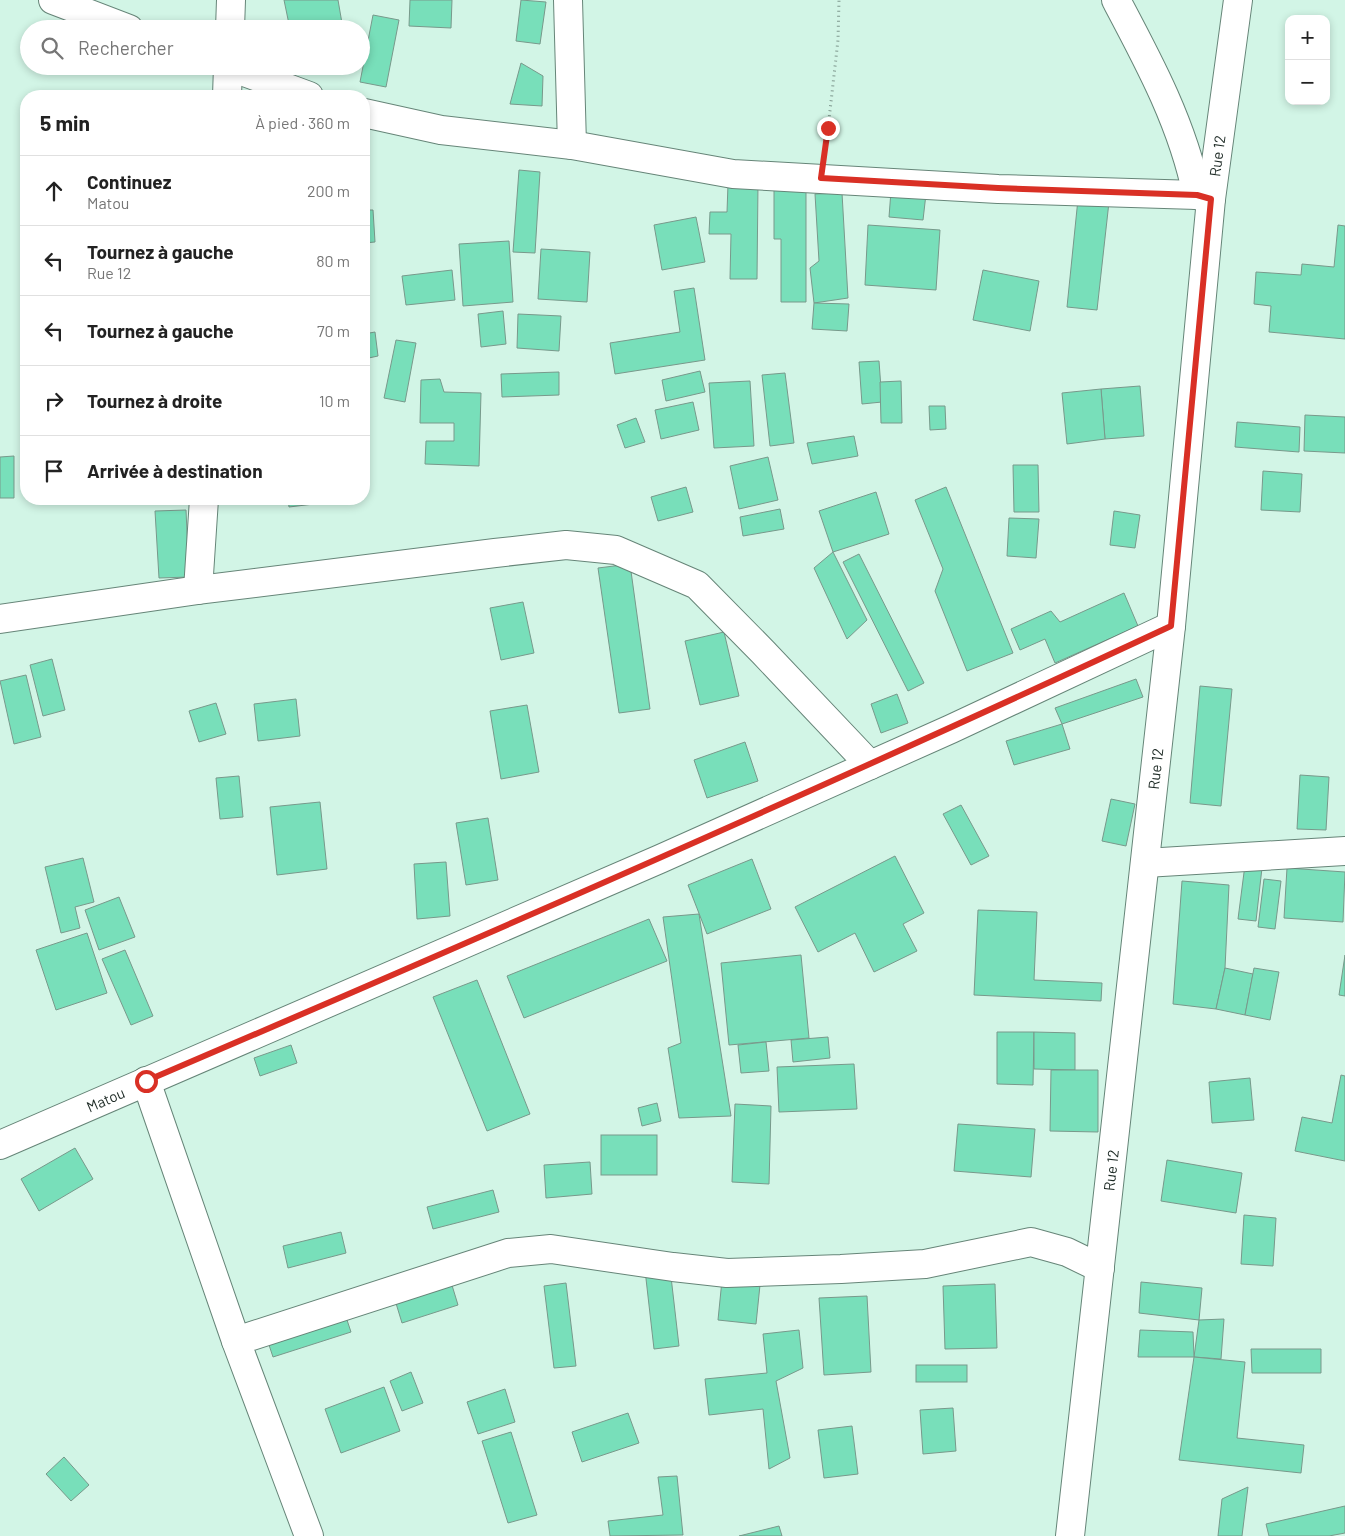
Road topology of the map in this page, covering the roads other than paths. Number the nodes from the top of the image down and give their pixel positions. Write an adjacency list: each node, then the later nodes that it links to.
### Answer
1 (53, 0): 6 (street)
2 (230, 0): 7 (street)
3 (568, 0): 13 (street)
4 (1116, 0): 14 (street)
5 (1238, 0): 14 (street, Rue 12)
6 (105, 20)
7 (230, 20)
8 (228, 75): 10 (street)
9 (252, 75): 11 (street)
10 (227, 90)
11 (293, 90)
12 (370, 114): 13 (street)
13 (572, 145): 14 (street)
14 (1204, 197): 18 (street, Rue 12)
15 (204, 505): 16 (street)
16 (198, 590): 17 (street); 19 (street)
17 (0, 619)
18 (1171, 626): 19 (street, Matou); 21 (street, Rue 12)
19 (870, 765): 22 (street, Matou)
20 (1345, 851): 21 (street)
21 (1145, 863): 24 (street, Rue 12)
22 (146, 1081): 23 (street, Matou); 25 (street)
23 (0, 1145)
24 (1100, 1268): 25 (street); 27 (street, Rue 12)
25 (236, 1342): 26 (street)
26 (309, 1536)
27 (1070, 1536)

